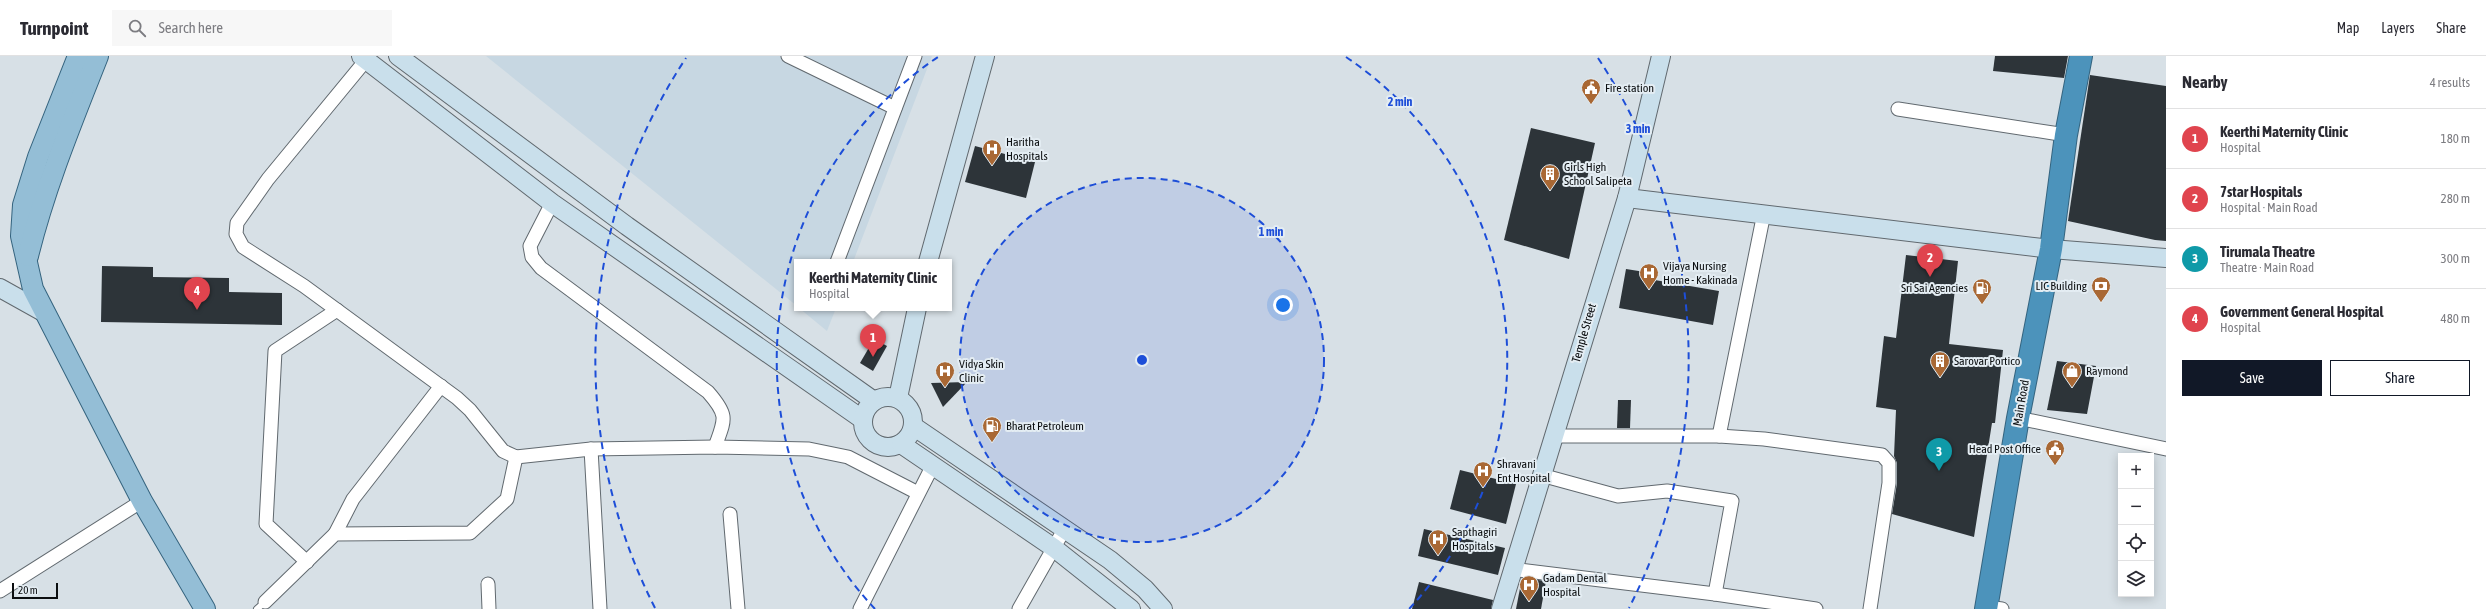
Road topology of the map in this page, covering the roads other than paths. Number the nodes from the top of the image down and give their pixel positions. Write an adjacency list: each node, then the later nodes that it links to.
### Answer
1 (78, 56): 21 (main road)
2 (98, 56): 21 (main road)
3 (397, 56): 10 (street); 28 (street)
4 (788, 56): 11 (street)
5 (915, 56): 11 (street)
6 (985, 56): 20 (street)
7 (1661, 56): 14 (street, Temple Street)
8 (2081, 56): 13 (highway, Main Road)
9 (363, 58): 10 (street); 23 (street)
10 (383, 74): 15 (street)
11 (895, 108): 19 (street)
12 (1898, 109): 13 (street)
13 (2066, 135): 17 (highway, Main Road)
14 (1627, 198): 16 (street); 32 (street, Temple Street)
15 (552, 203): 30 (street); 35 (street)
16 (1764, 213): 17 (street); 33 (street)
17 (2050, 248): 18 (street); 29 (highway, Main Road)
18 (2166, 258)
19 (838, 259)
20 (929, 259)
21 (27, 262): 25 (main road)
22 (0, 288): 25 (street)
23 (337, 310): 26 (street); 47 (street)
24 (916, 311): 27 (street)
25 (43, 312): 42 (main road)
26 (441, 386): 38 (street); 45 (street)
27 (898, 398): 28 (street); 31 (street)
28 (874, 400): 30 (street)
29 (2018, 418): 37 (street); 54 (highway, Main Road)
30 (862, 419): 34 (street)
31 (913, 426): 34 (street); 44 (street)
32 (1553, 436): 33 (street); 40 (street, Temple Street)
33 (1719, 436): 64 (street)
34 (901, 444): 39 (street)
35 (715, 447): 36 (street); 41 (street)
36 (591, 449): 38 (street); 57 (street)
37 (2166, 449)
38 (516, 457): 45 (street)
39 (932, 467): 41 (street); 46 (street)
40 (1541, 476): 48 (street, Temple Street); 51 (street)
41 (918, 493): 59 (street)
42 (142, 501): 50 (street); 55 (main road)
43 (730, 514): 58 (street)
44 (1065, 528): 46 (street); 62 (street)
45 (335, 534): 47 (street)
46 (1054, 548): 60 (street); 61 (street)
47 (307, 562): 52 (street)
48 (1511, 569): 51 (street); 63 (street, Temple Street)
49 (488, 584): 56 (street)
50 (0, 591)
51 (1715, 594): 53 (street)
52 (261, 606)
53 (1807, 608)
54 (1992, 608)
55 (205, 609)
56 (489, 609)
57 (600, 609)
58 (738, 609)
59 (860, 609)
60 (1019, 609)
61 (1131, 609)
62 (1164, 609)
63 (1501, 609)
64 (1870, 609)

